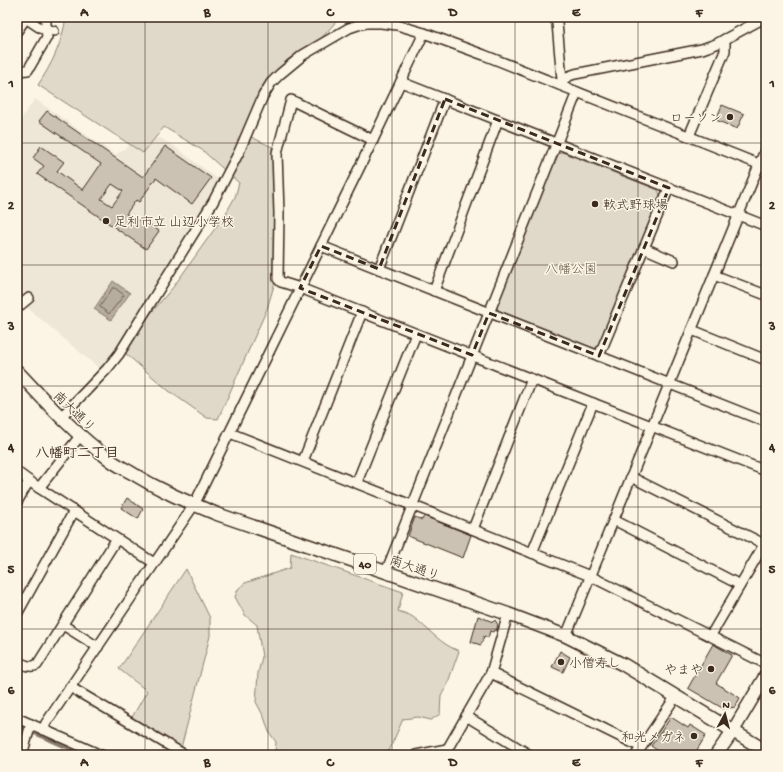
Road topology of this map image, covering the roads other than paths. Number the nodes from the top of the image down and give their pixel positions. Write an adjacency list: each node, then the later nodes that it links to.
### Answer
1 (46, 17): 7 (street)
2 (553, 17): 12 (street)
3 (766, 17): 9 (street)
4 (25, 18): 6 (street); 7 (street)
5 (366, 20): 8 (street); 43 (street)
6 (17, 30)
7 (50, 30): 10 (street)
8 (424, 33): 11 (street); 12 (street)
9 (725, 39): 12 (street); 16 (street)
10 (17, 71)
11 (401, 82): 14 (street); 17 (street)
12 (561, 83): 13 (street)
13 (577, 92): 16 (street); 18 (street)
14 (445, 99): 15 (street); 27 (street)
15 (498, 120): 18 (street); 30 (street)
16 (689, 136): 20 (street)
17 (374, 140): 24 (street); 29 (street)
18 (556, 143): 21 (street); 33 (street)
19 (766, 148): 20 (street)
20 (763, 165): 22 (street)
21 (669, 188): 22 (street); 25 (street)
22 (738, 215): 23 (street); 28 (street)
23 (766, 226)
24 (321, 246): 27 (street); 29 (street)
25 (644, 248): 26 (street); 37 (street)
26 (674, 261)
27 (379, 269): 30 (street)
28 (714, 275): 31 (street); 34 (street)
29 (300, 288): 32 (street); 46 (street)
30 (434, 291): 33 (street)
31 (766, 295)
32 (362, 312): 35 (street); 48 (street)
33 (489, 313): 36 (street); 37 (street)
34 (692, 330): 38 (street); 41 (street)
35 (416, 334): 36 (street); 53 (street)
36 (472, 356): 40 (street); 56 (street)
37 (599, 356): 41 (street)
38 (766, 360)
39 (17, 371): 43 (main road, 南大通り / 40)
40 (532, 379): 42 (street); 60 (street)
41 (669, 384): 44 (street); 45 (street)
42 (593, 403): 45 (street); 63 (street)
43 (60, 418): 47 (main road, 南大通り / 40)
44 (766, 422)
45 (652, 426): 49 (street); 51 (street)
46 (230, 432): 48 (street); 57 (street)
47 (80, 436): 54 (street); 57 (main road, 南大通り / 40)
48 (303, 461): 53 (street)
49 (766, 471)
50 (17, 472): 52 (street)
51 (631, 477): 59 (street); 62 (street)
52 (29, 481): 54 (street); 55 (street)
53 (357, 482): 56 (street)
54 (39, 488): 58 (street)
55 (17, 502)
56 (413, 504): 60 (street); 65 (street)
57 (194, 505): 64 (street); 65 (main road, 南大通り / 40)
58 (74, 511): 61 (street); 68 (street)
59 (614, 520): 66 (street); 67 (street)
60 (474, 529): 63 (street)
61 (116, 540): 64 (street); 70 (street)
62 (765, 542): 67 (street)
63 (532, 553): 66 (street)
64 (154, 563): 73 (street)
65 (386, 572): 69 (main road, 南大通り / 40)
66 (590, 576): 71 (street); 72 (street)
67 (740, 585): 71 (street)
68 (17, 614)
69 (508, 614): 72 (main road, 南大通り / 40); 76 (street)
70 (63, 625): 73 (street); 74 (street)
71 (711, 635): 75 (street)
72 (566, 636): 79 (main road, 南大通り / 40)
73 (98, 647): 78 (street)
74 (17, 661)
75 (766, 664)
76 (491, 673): 80 (street); 85 (street)
77 (766, 675): 84 (main road)
78 (70, 687): 83 (street); 90 (street)
79 (676, 696): 84 (main road, 南大通り / 40); 85 (street)
80 (466, 716): 87 (street); 92 (street)
81 (17, 718): 82 (street)
82 (29, 729): 83 (street); 88 (street)
83 (44, 730): 89 (street)
84 (733, 731): 86 (main road, 40); 94 (main road)
85 (642, 747): 93 (street)
86 (766, 751)
87 (446, 752): 91 (street)
88 (22, 755)
89 (101, 755)
90 (185, 755)
91 (416, 755)
92 (530, 755)
93 (636, 755)
94 (716, 755)

